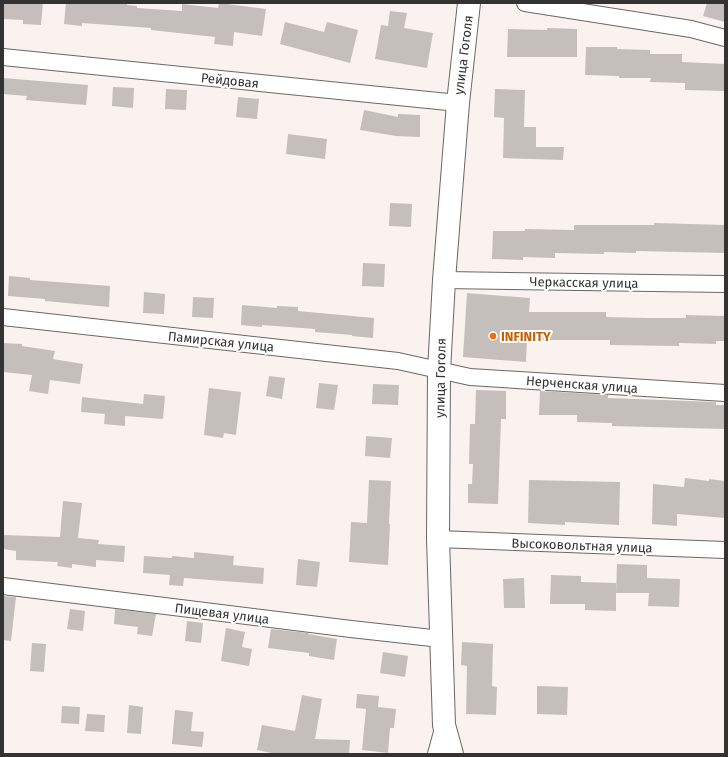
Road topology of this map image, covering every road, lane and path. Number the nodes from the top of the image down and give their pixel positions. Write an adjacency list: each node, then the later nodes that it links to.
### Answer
1 (469, 3): 5 (highway, улица Гоголя)
2 (525, 3): 3 (street)
3 (725, 38)
4 (3, 57): 5 (street, Рейдовая)
5 (458, 103): 6 (highway, улица Гоголя)
6 (444, 280): 7 (street, Черкасская улица); 9 (highway, улица Гоголя)
7 (725, 284)
8 (3, 317): 9 (street, Памирская улица)
9 (439, 371): 10 (street, Нерченская улица); 11 (highway, улица Гоголя)
10 (725, 393)
11 (438, 539): 12 (street, Высоковольтная улица); 14 (highway, улица Гоголя)
12 (725, 550)
13 (3, 586): 14 (street, Пищевая улица)
14 (441, 639): 15 (highway, улица Гоголя)
15 (444, 725): 16 (street); 17 (highway, улица Гоголя)
16 (436, 754)
17 (452, 754)

